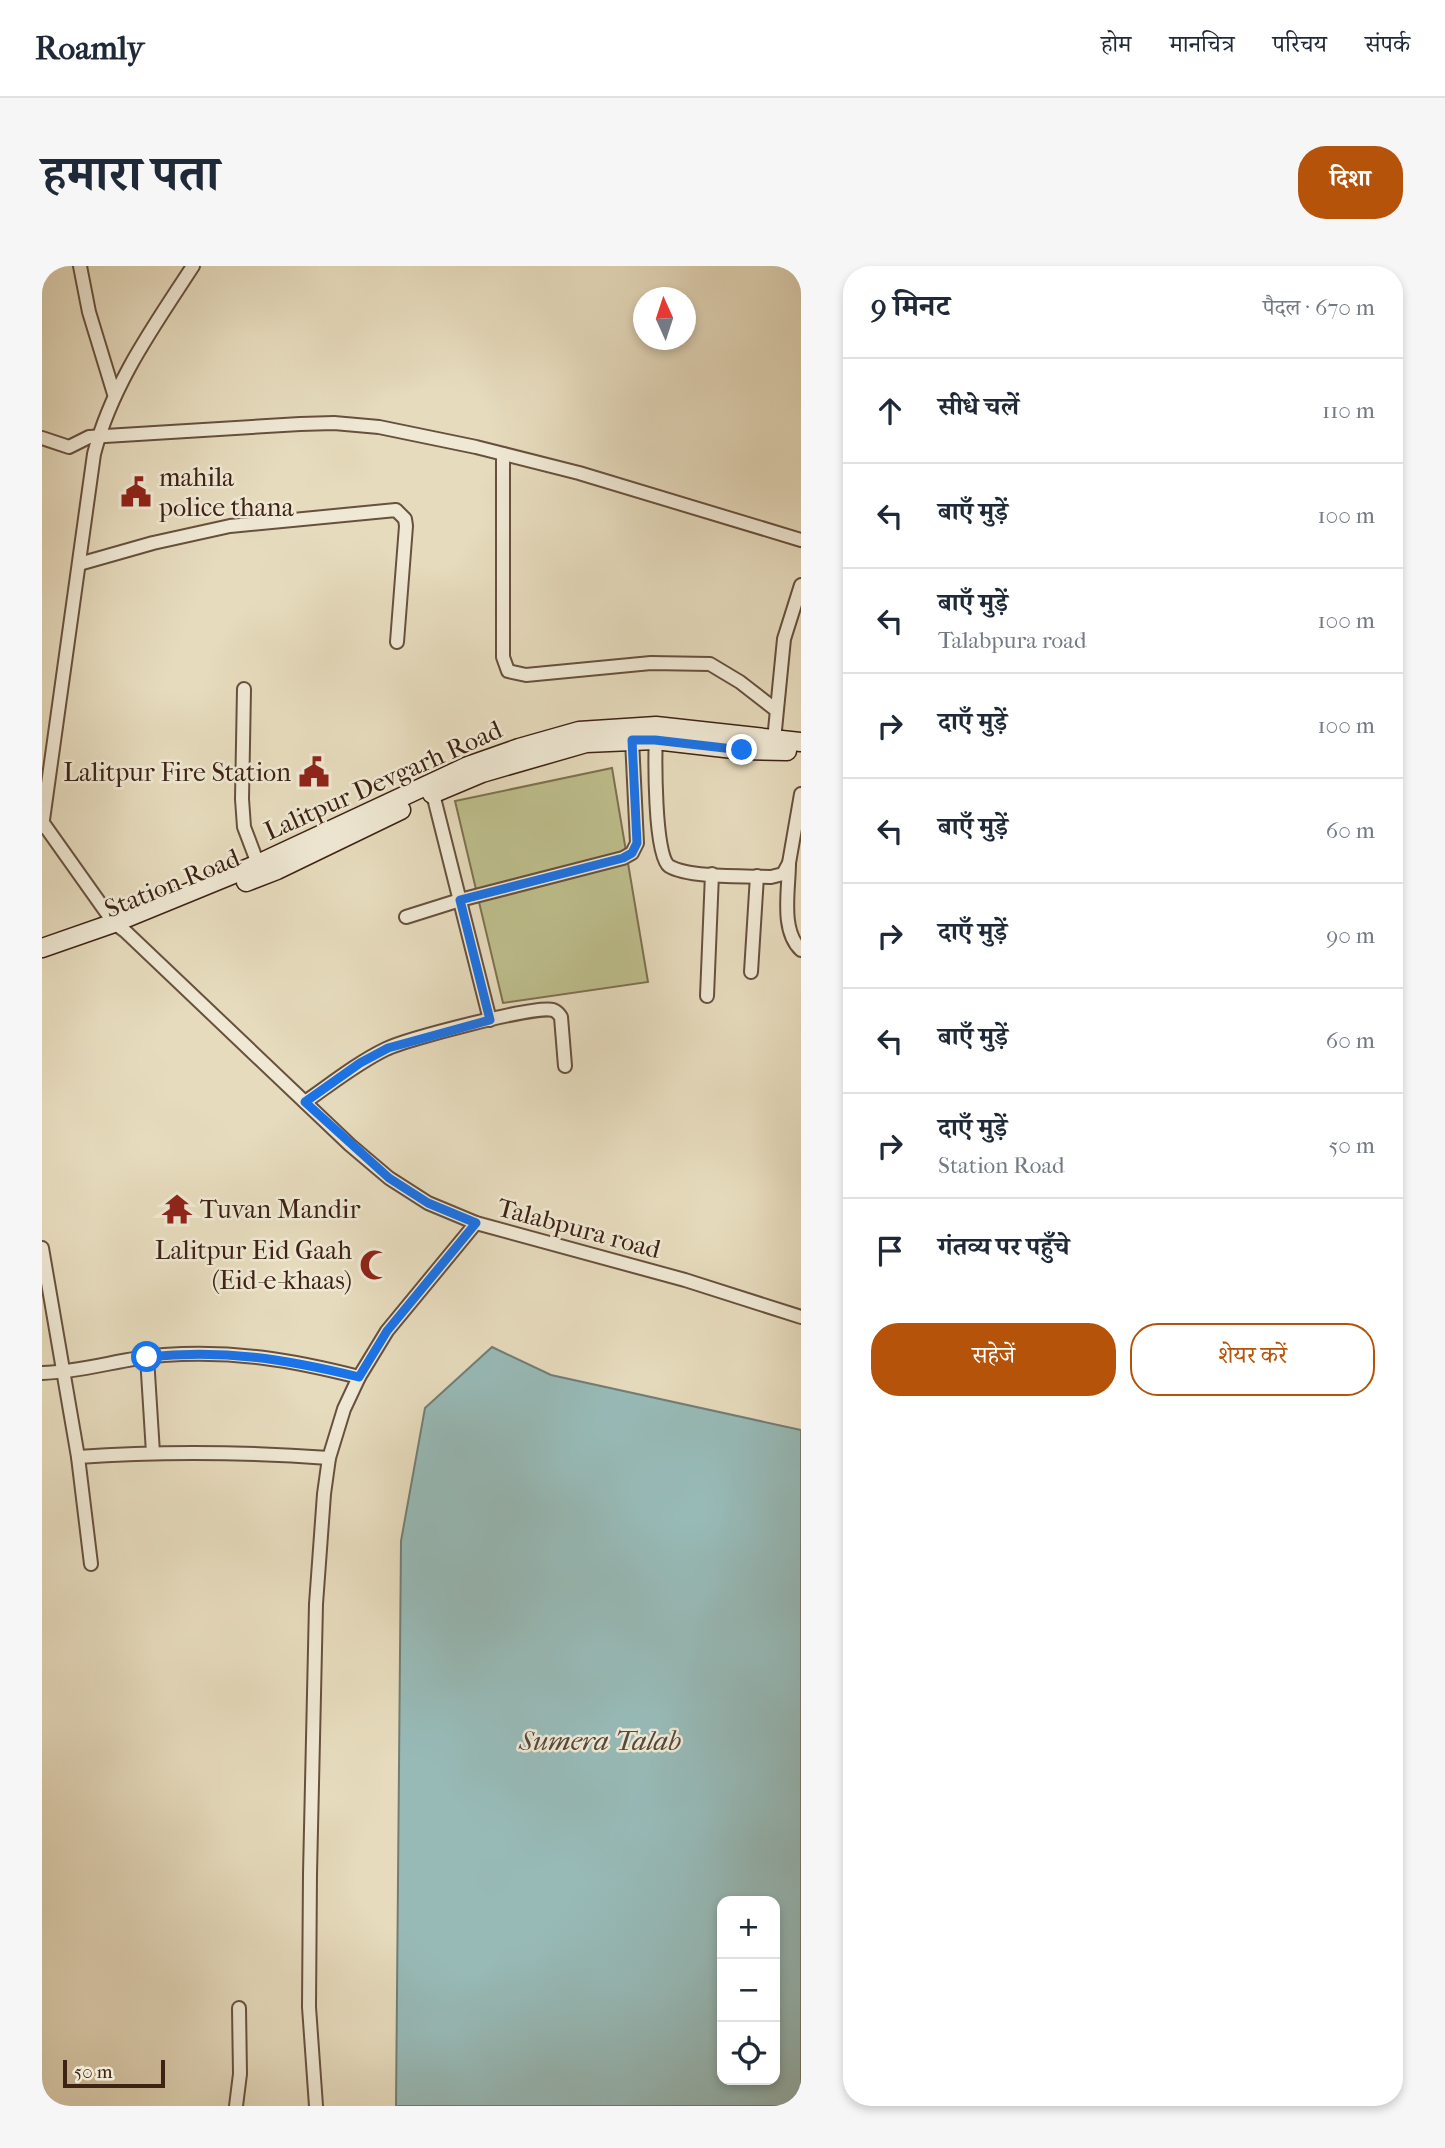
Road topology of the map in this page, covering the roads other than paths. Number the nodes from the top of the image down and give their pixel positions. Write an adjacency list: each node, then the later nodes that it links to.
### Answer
1 (80, 266): 3 (street)
2 (194, 266): 3 (street)
3 (114, 394): 4 (street)
4 (99, 436): 5 (street); 6 (street); 8 (street)
5 (42, 438)
6 (503, 454): 7 (street); 12 (street)
7 (801, 540)
8 (79, 564): 10 (street); 20 (street)
9 (801, 585): 12 (street)
10 (397, 642)
11 (244, 689): 22 (street)
12 (776, 710): 15 (street)
13 (656, 733): 14 (main road, Station Road); 15 (main road, Lalitpur Devgarh Road); 17 (main road, Station Road); 22 (main road, Lalitpur Devgarh Road); 23 (street)
14 (632, 740): 18 (main road, Station Road); 25 (street)
15 (774, 740): 16 (main road, Lalitpur Devgarh Road)
16 (801, 742)
17 (801, 752)
18 (433, 794): 25 (street); 27 (main road, Station Road)
19 (801, 794): 21 (street)
20 (42, 825): 27 (street, Talabpura road)
21 (789, 863): 24 (street); 29 (street)
22 (258, 864): 27 (main road, Lalitpur Devgarh Road)
23 (712, 874): 24 (street); 32 (street)
24 (757, 876): 31 (street)
25 (460, 900): 26 (street); 33 (street)
26 (406, 917)
27 (119, 927): 28 (main road, Lalitpur Devgarh Road); 30 (main road, Station Road); 35 (street, Talabpura road)
28 (42, 948)
29 (801, 950)
30 (42, 959)
31 (751, 972)
32 (706, 996)
33 (490, 1020): 34 (street); 35 (street)
34 (565, 1066)
35 (305, 1102): 36 (street, Talabpura road)
36 (476, 1223): 39 (street, Talabpura road); 43 (street)
37 (42, 1248): 38 (street)
38 (46, 1301): 41 (street)
39 (801, 1317)
40 (147, 1357): 41 (street); 43 (street); 44 (street)
41 (64, 1372): 42 (street); 45 (street)
42 (42, 1373)
43 (359, 1377): 46 (street)
44 (153, 1453): 45 (street); 46 (street)
45 (78, 1457): 47 (street)
46 (329, 1458): 50 (street)
47 (91, 1564)
48 (239, 2008): 49 (street)
49 (236, 2106)
50 (316, 2106)

